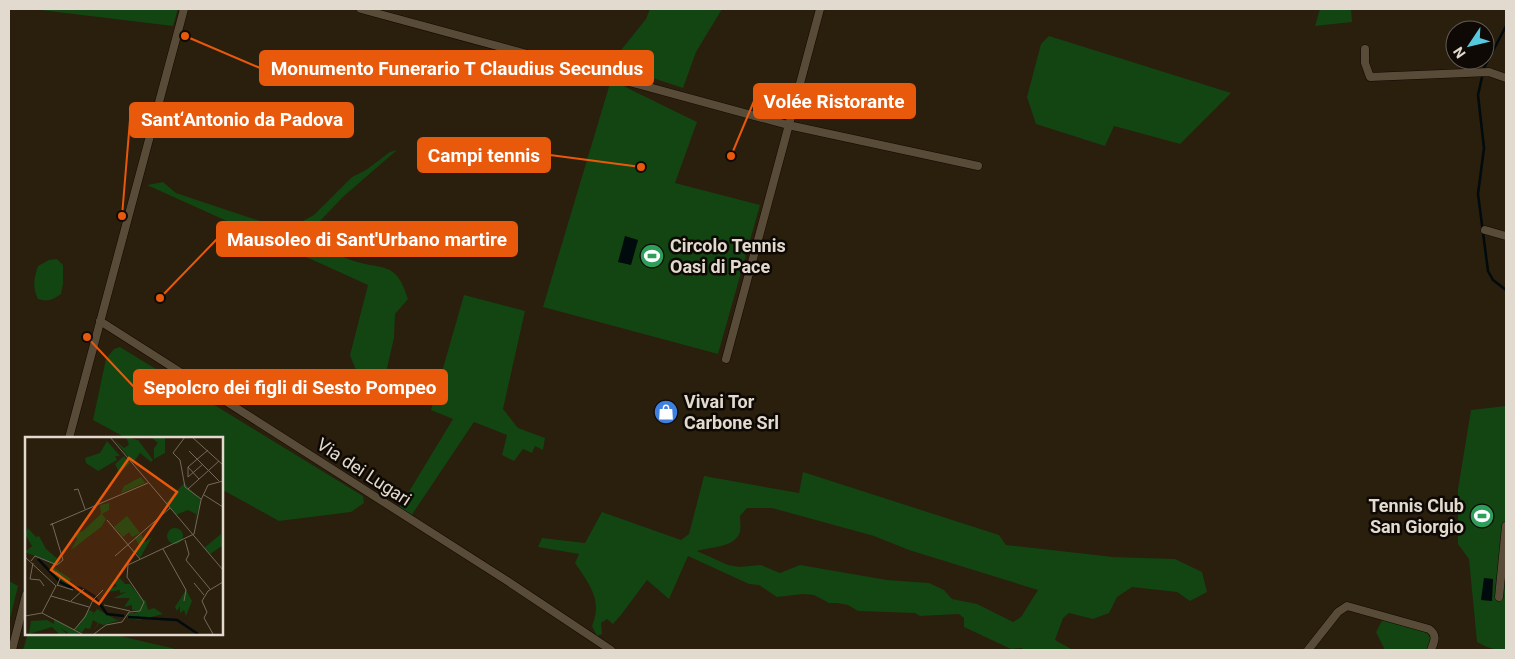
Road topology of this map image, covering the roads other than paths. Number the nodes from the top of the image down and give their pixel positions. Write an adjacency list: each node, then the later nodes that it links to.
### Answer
1 (184, 9): 10 (street)
2 (362, 9): 6 (street)
3 (820, 9): 6 (street)
4 (1365, 49): 5 (street)
5 (1506, 78)
6 (788, 125): 7 (street); 11 (street)
7 (978, 166)
8 (1485, 230): 9 (street)
9 (1506, 236)
10 (100, 321): 12 (street); 17 (street, Via dei Lugari)
11 (726, 359)
12 (68, 437)
13 (1506, 526): 14 (street)
14 (1499, 597)
15 (25, 600): 16 (street)
16 (12, 650)
17 (611, 650)
18 (1308, 650): 19 (street)
19 (1431, 650)

